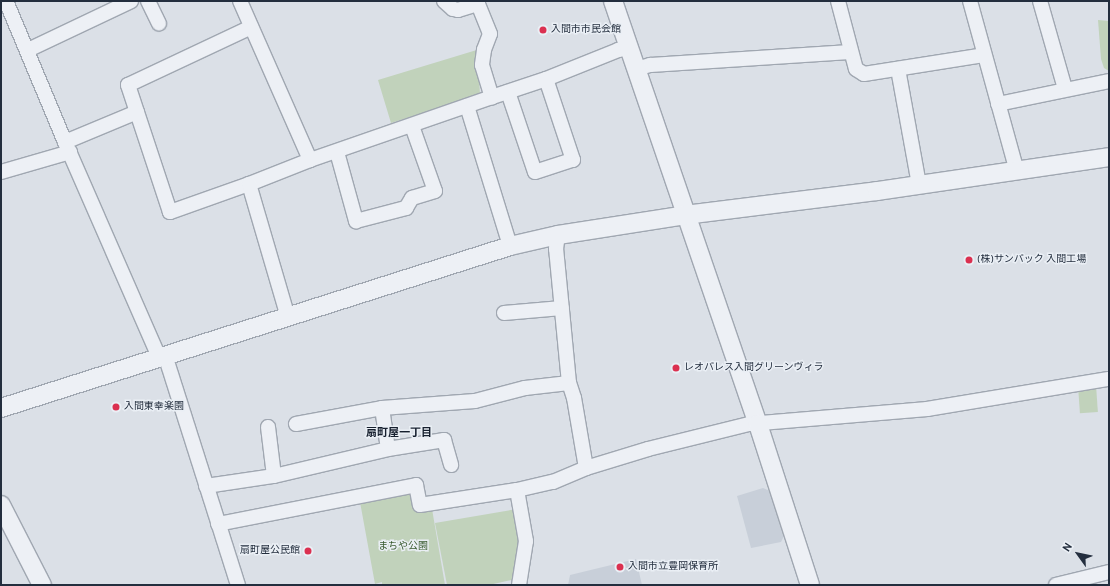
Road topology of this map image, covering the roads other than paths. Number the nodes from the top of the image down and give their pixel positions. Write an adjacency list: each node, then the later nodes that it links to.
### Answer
1 (6, 1): 13 (street)
2 (132, 1): 13 (street)
3 (148, 1): 10 (street)
4 (240, 1): 11 (street)
5 (444, 1): 22 (street)
6 (613, 1): 12 (street)
7 (838, 1): 14 (street)
8 (970, 1): 15 (street)
9 (1040, 1): 20 (street)
10 (159, 24)
11 (251, 27): 25 (street); 30 (street)
12 (629, 48): 16 (street); 18 (street)
13 (28, 50): 27 (street)
14 (851, 52): 16 (street); 17 (street)
15 (984, 55): 17 (street); 23 (street)
16 (636, 69): 35 (street)
17 (898, 69): 34 (street)
18 (546, 79): 21 (street); 21 (street)
19 (1109, 82): 20 (street)
20 (1066, 89): 23 (street)
21 (508, 92): 22 (street)
22 (492, 97): 24 (street)
23 (998, 104): 32 (street)
24 (467, 106): 26 (street); 37 (street)
25 (137, 112): 27 (street); 33 (street)
26 (412, 126): 28 (street); 28 (street)
27 (68, 147): 31 (street); 41 (street)
28 (336, 152): 30 (street)
29 (1109, 157): 32 (street)
30 (310, 160): 33 (street)
31 (1, 172)
32 (1017, 172): 34 (street)
33 (249, 184): 40 (street)
34 (919, 185): 35 (street)
35 (685, 215): 36 (street); 47 (street)
36 (558, 235): 37 (street); 38 (street)
37 (510, 246): 40 (street)
38 (562, 308): 39 (street); 43 (street)
39 (504, 313)
40 (288, 317): 41 (street)
41 (162, 356): 44 (street); 53 (street)
42 (1109, 379): 47 (street)
43 (569, 383): 45 (street); 51 (street)
44 (1, 408)
45 (382, 408): 46 (street); 49 (street)
46 (296, 424)
47 (758, 424): 51 (street); 62 (street)
48 (268, 428): 52 (street)
49 (388, 449): 50 (street); 52 (street)
50 (451, 465)
51 (586, 468): 54 (street)
52 (274, 476): 53 (street)
53 (206, 486): 56 (street)
54 (517, 490): 56 (street); 61 (street)
55 (1, 505): 57 (street)
56 (218, 524): 60 (street)
57 (6, 530): 59 (street)
58 (1109, 572): 63 (street)
59 (42, 585)
60 (238, 585)
61 (519, 585)
62 (810, 585)
63 (1056, 585)

